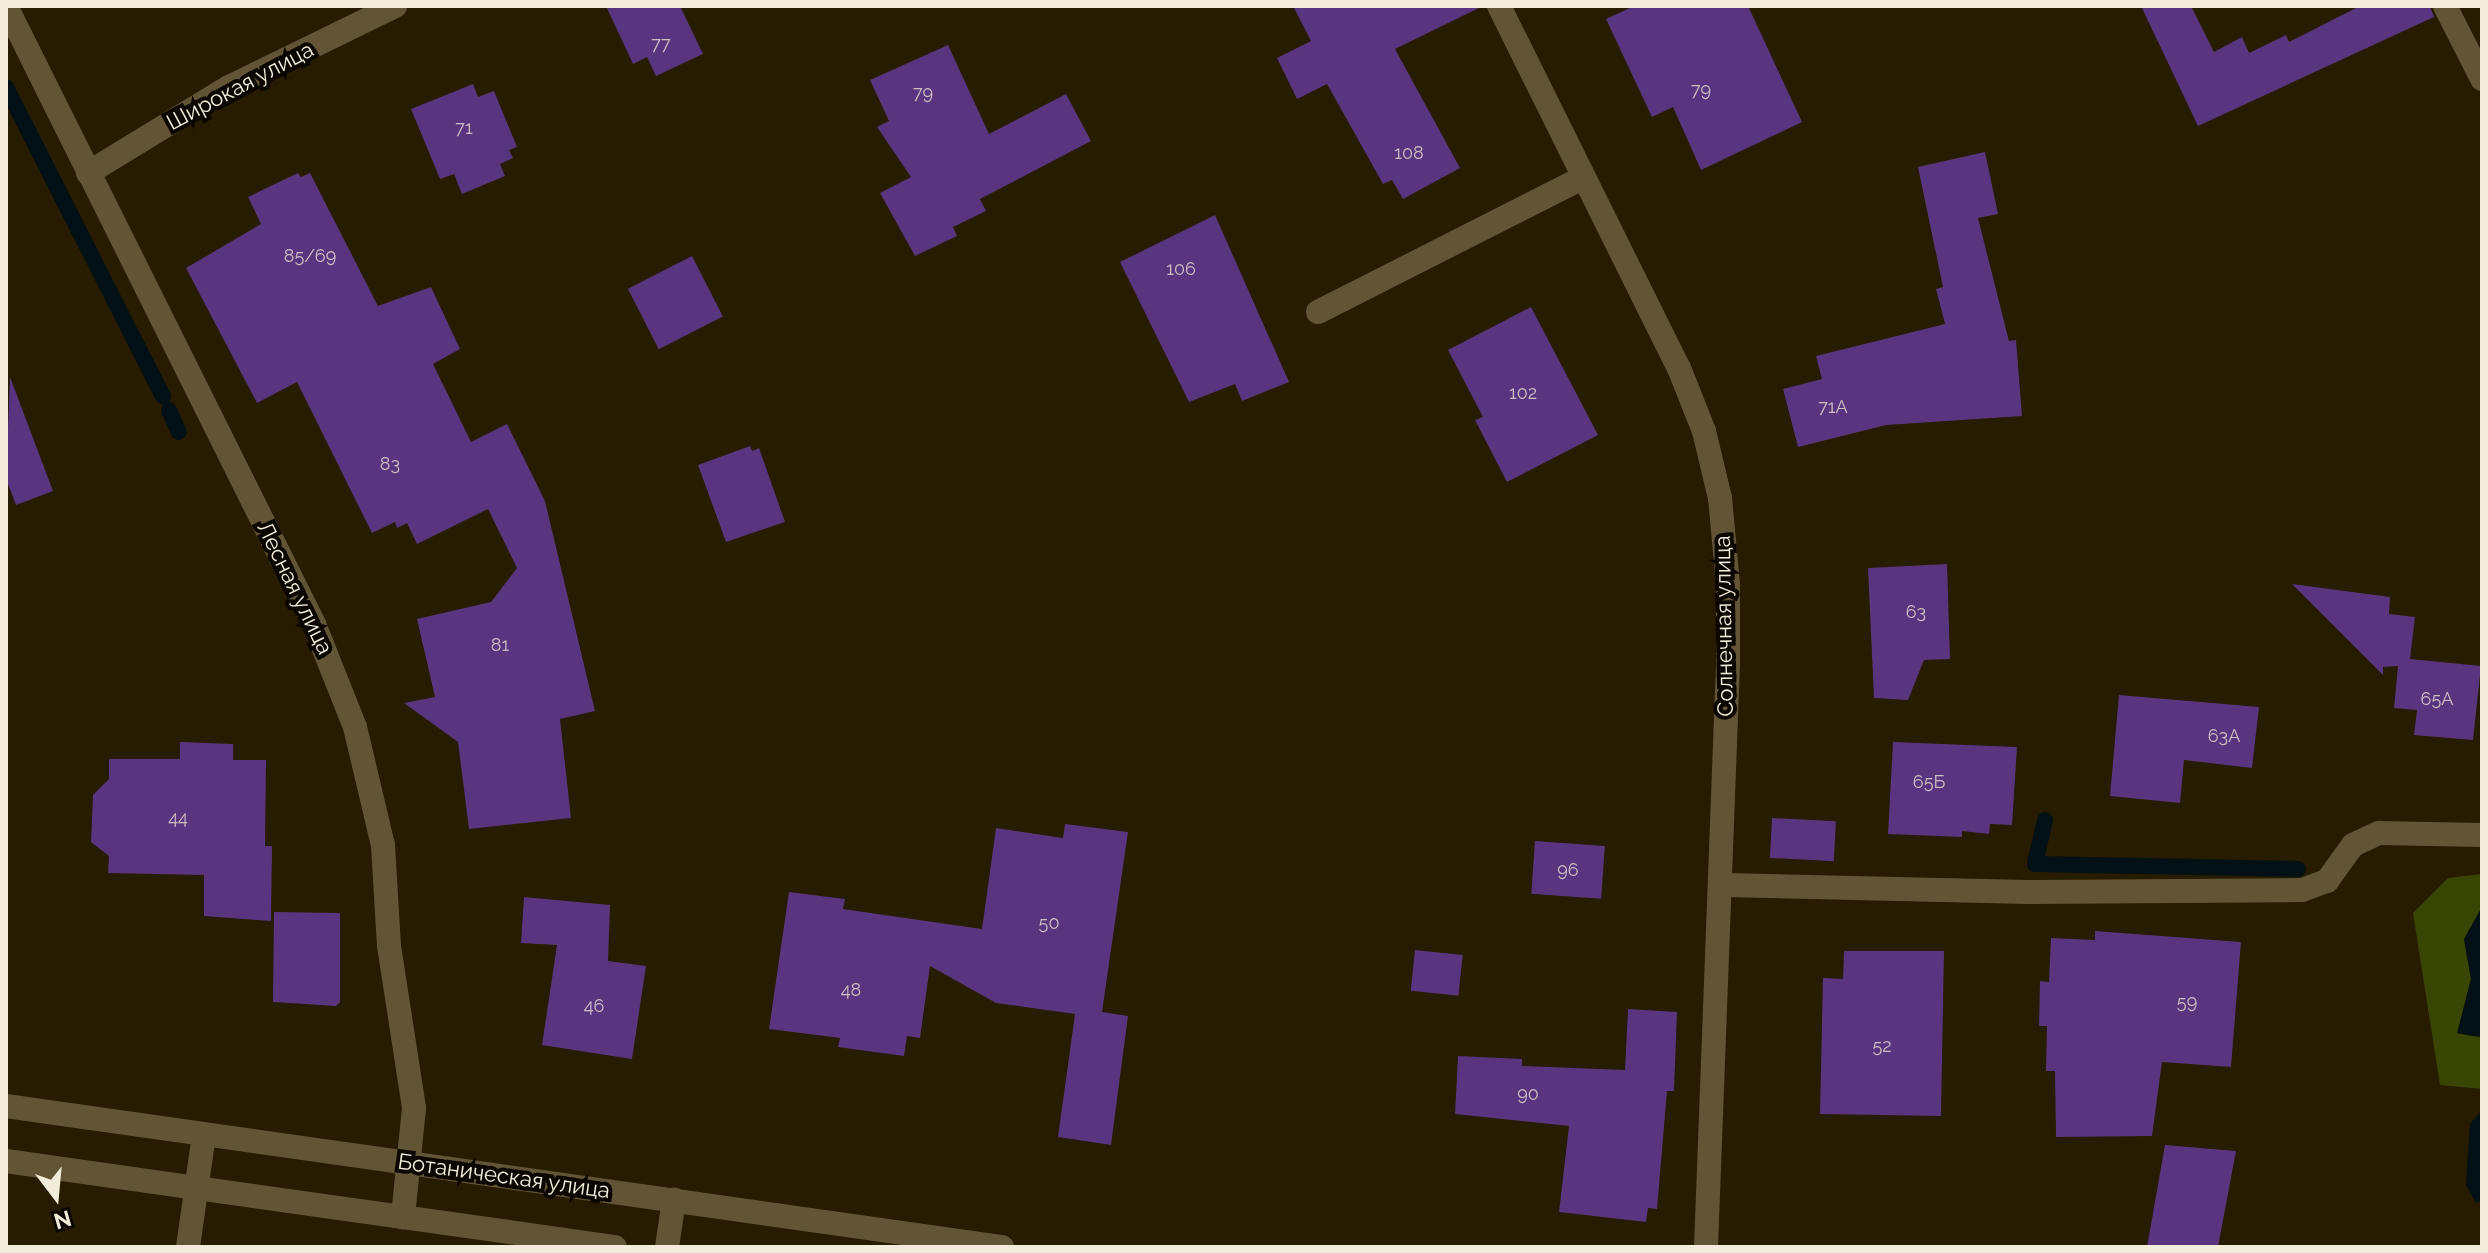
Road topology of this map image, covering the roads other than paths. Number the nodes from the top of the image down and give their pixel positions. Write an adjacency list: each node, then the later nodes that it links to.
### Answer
1 (6, 6): 6 (street, Лесная улица)
2 (395, 6): 6 (street, Широкая улица)
3 (2445, 6): 5 (street)
4 (1509, 9): 7 (street, Солнечная улица)
5 (2482, 79)
6 (88, 173): 14 (street, Лесная улица)
7 (1584, 177): 8 (street); 10 (street, Солнечная улица)
8 (1318, 312)
9 (2482, 835): 10 (street)
10 (1723, 885): 22 (street, Солнечная улица)
11 (6, 1106): 12 (street, Ботаническая улица)
12 (204, 1135): 14 (street, Ботаническая улица); 15 (street)
13 (6, 1161): 15 (street)
14 (410, 1162): 16 (street, Ботаническая улица); 17 (street, Лесная улица)
15 (195, 1188): 17 (street); 18 (street)
16 (674, 1200): 20 (street); 21 (street, Ботаническая улица)
17 (403, 1217): 19 (street)
18 (188, 1247)
19 (615, 1247)
20 (667, 1247)
21 (1002, 1247)
22 (1706, 1247)

